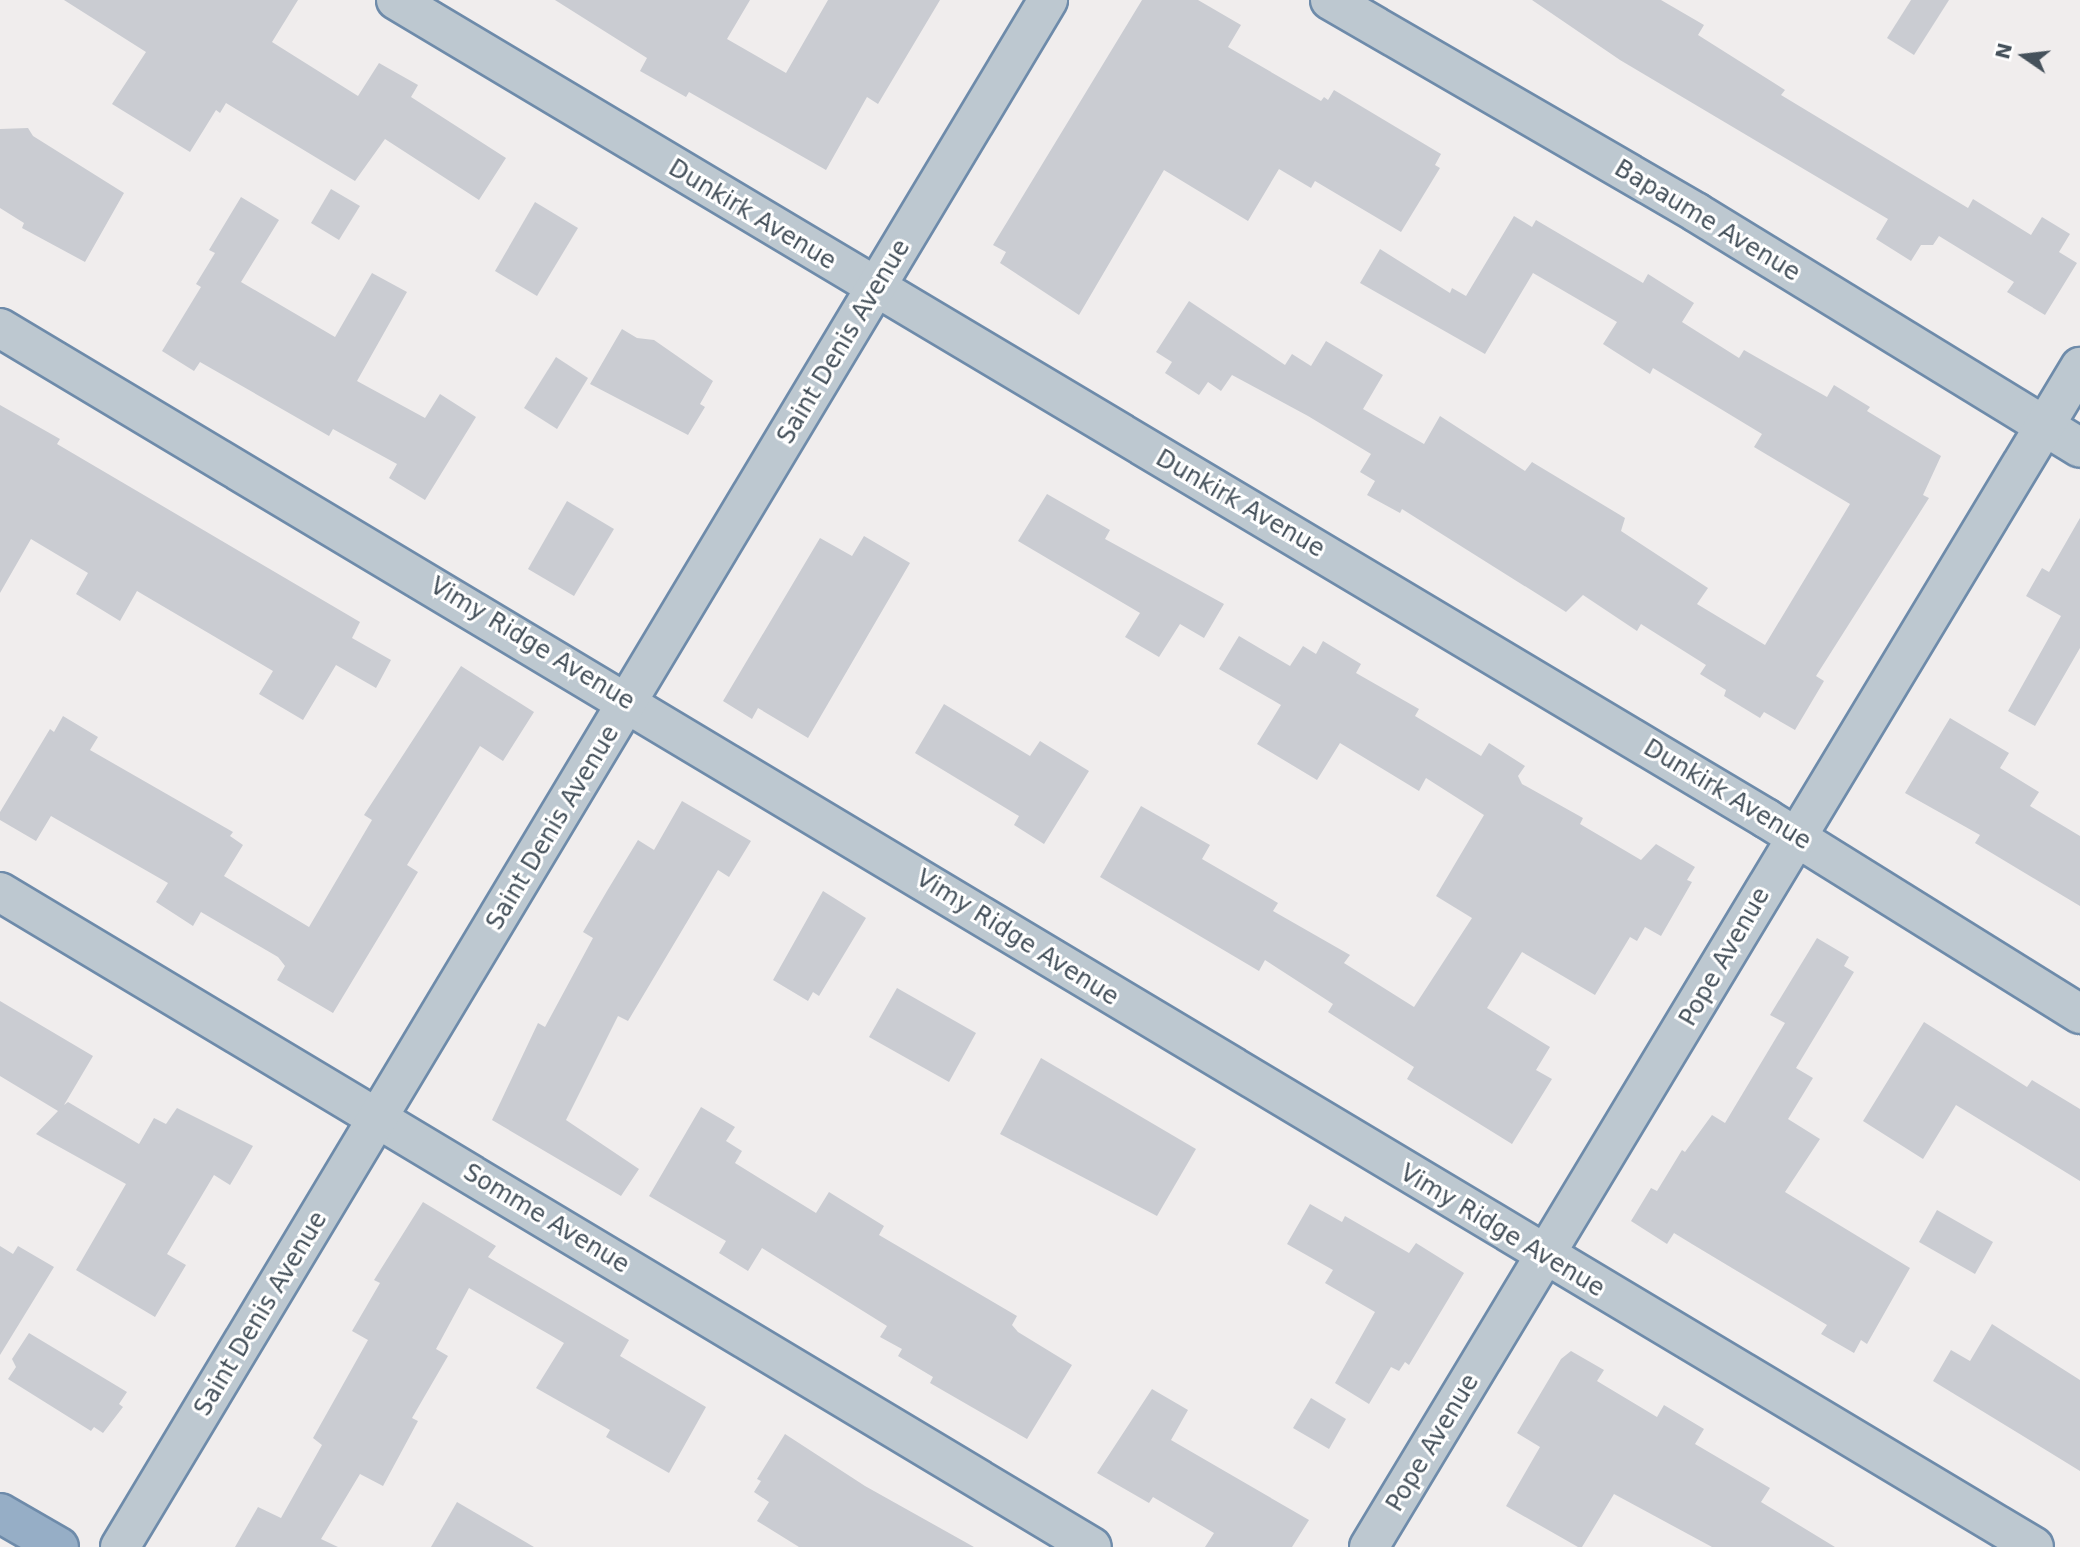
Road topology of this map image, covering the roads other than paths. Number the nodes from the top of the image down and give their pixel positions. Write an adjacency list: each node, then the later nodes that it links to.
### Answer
1 (396, 0): 4 (street, Dunkirk Avenue)
2 (1048, 0): 4 (street, Saint Denis Avenue)
3 (1330, 0): 7 (street, Bapaume Avenue)
4 (876, 289): 9 (street, Saint Denis Avenue); 10 (street, Dunkirk Avenue)
5 (0, 328): 9 (street, Vimy Ridge Avenue)
6 (2080, 366): 7 (street, Pope Avenue)
7 (2044, 427): 8 (street, Bapaume Avenue); 10 (street, Pope Avenue)
8 (2080, 448)
9 (629, 701): 13 (street, Saint Denis Avenue); 14 (street, Vimy Ridge Avenue)
10 (1795, 835): 12 (street, Dunkirk Avenue); 14 (street, Pope Avenue)
11 (0, 891): 13 (street, Somme Avenue)
12 (2080, 1014)
13 (378, 1119): 17 (street, Saint Denis Avenue); 18 (street, Somme Avenue)
14 (1545, 1257): 19 (street, Pope Avenue); 20 (street, Vimy Ridge Avenue)
15 (0, 1513): 16 (highway)
16 (59, 1547)
17 (120, 1547)
18 (1092, 1547)
19 (1369, 1547)
20 (2034, 1547)

